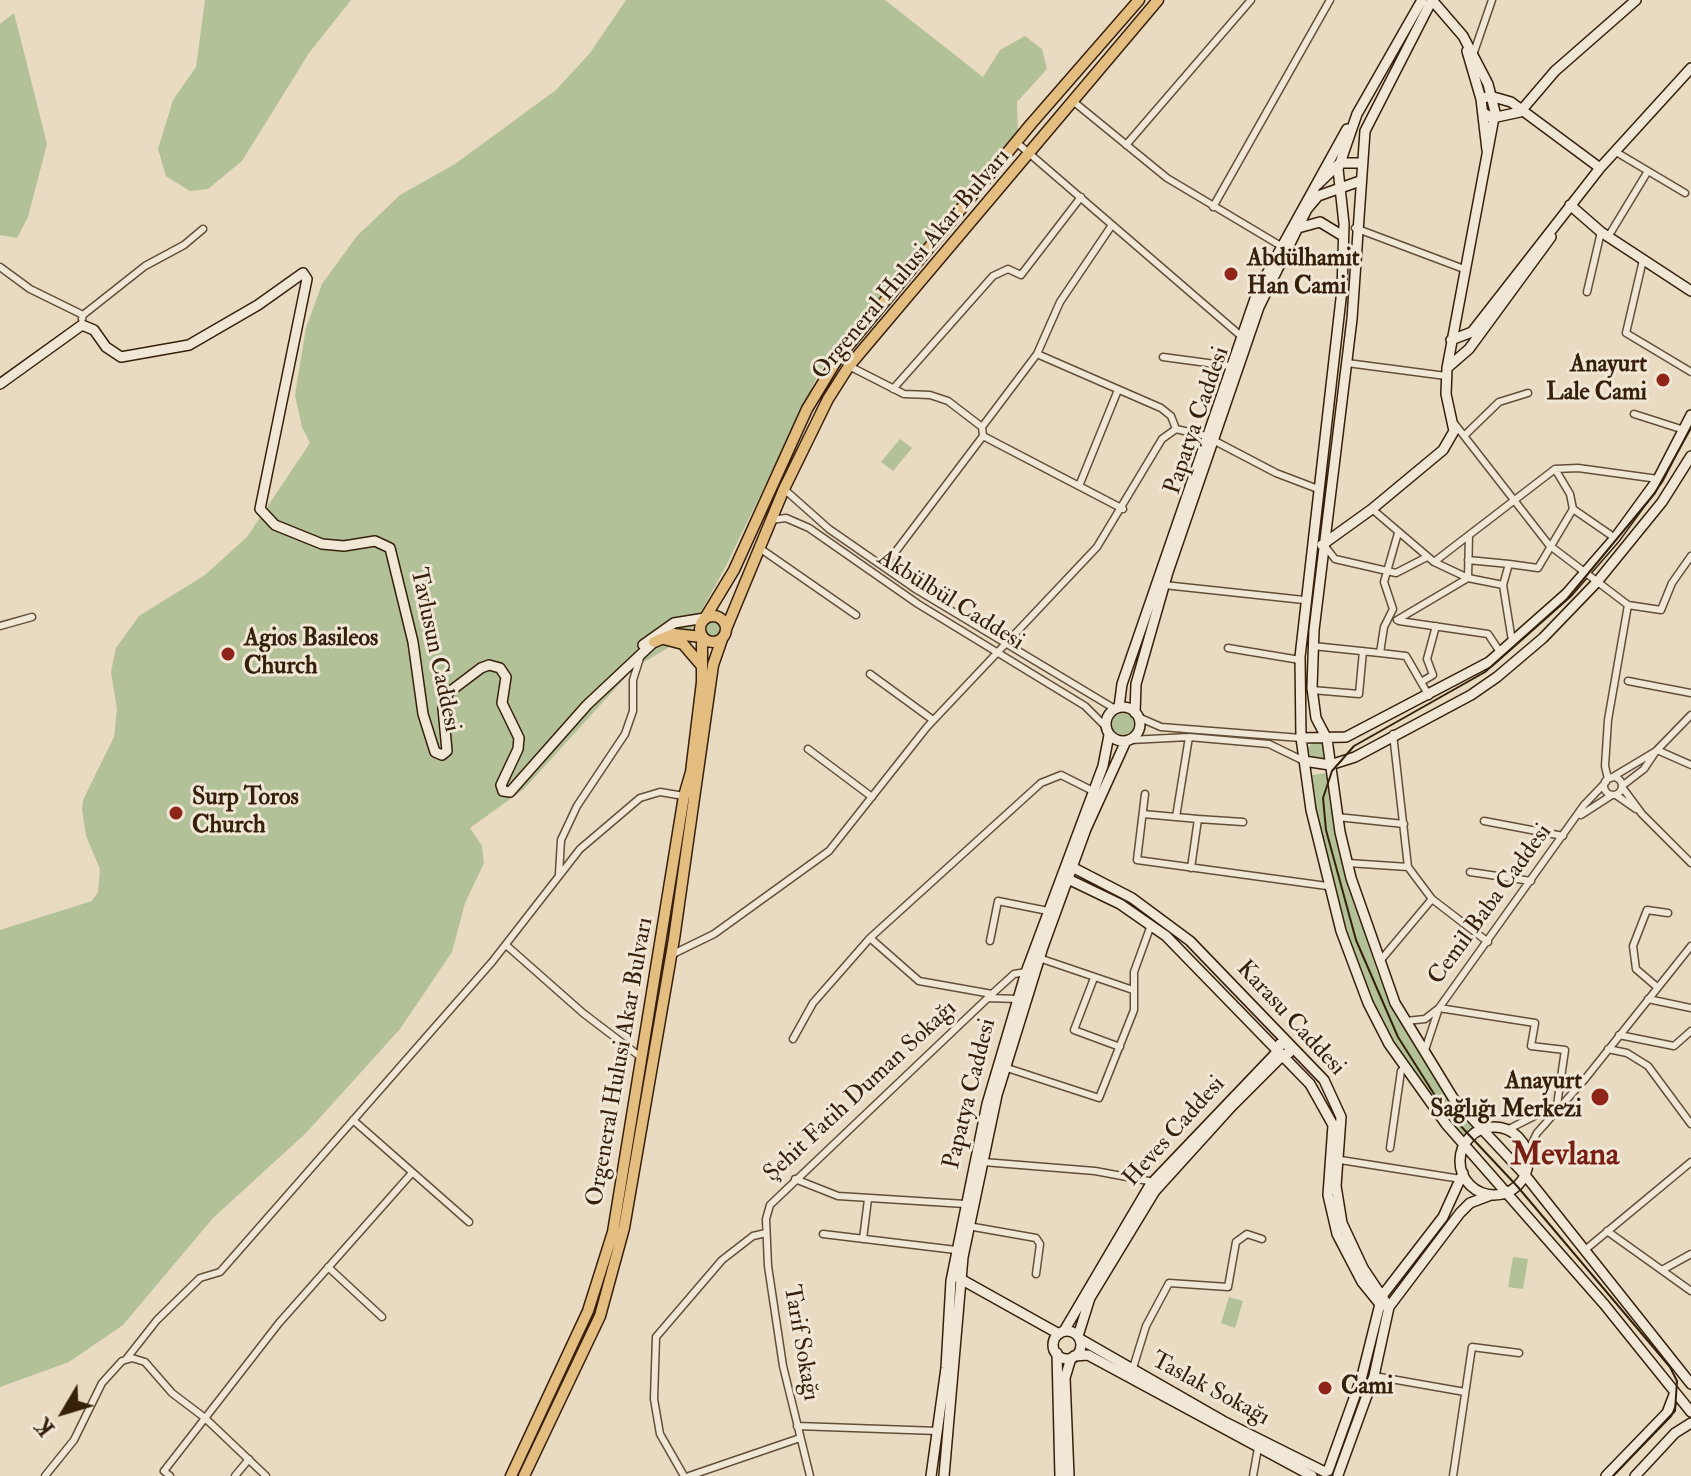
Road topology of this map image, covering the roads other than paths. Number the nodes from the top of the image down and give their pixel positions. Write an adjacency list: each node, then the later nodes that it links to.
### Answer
1 (1139, 0): 19 (main road, Orgeneral Hulusi Akar Bulvarı)
2 (1158, 0): 14 (main road, Orgeneral Hulusi Akar Bulvarı)
3 (1251, 0): 20 (street)
4 (1330, 0): 34 (street)
5 (1422, 0): 17 (street)
6 (1432, 0): 9 (street); 25 (street)
7 (1492, 0): 10 (street)
8 (1636, 0): 15 (street)
9 (1463, 36): 10 (street); 13 (street)
10 (1473, 55): 12 (street)
11 (1691, 68): 22 (street)
12 (1493, 97): 13 (street); 15 (street); 18 (street)
13 (1481, 99): 16 (street)
14 (1074, 102): 20 (street); 23 (main road, Orgeneral Hulusi Akar Bulvarı)
15 (1520, 112): 18 (street); 26 (street)
16 (1484, 113): 18 (street); 21 (street)
17 (1357, 114): 24 (street); 30 (street, Papatya Caddesi)
18 (1494, 118): 21 (street)
19 (1016, 142): 23 (street); 103 (main road, Orgeneral Hulusi Akar Bulvarı)
20 (1126, 145): 34 (street)
21 (1487, 151): 44 (street)
22 (1616, 152): 26 (street); 27 (street)
23 (1030, 154): 32 (street); 53 (main road, Orgeneral Hulusi Akar Bulvarı)
24 (1340, 163): 25 (street); 29 (street); 30 (street)
25 (1360, 163): 28 (street)
26 (1600, 168): 33 (street)
27 (1648, 171): 31 (street); 39 (street)
28 (1360, 181): 29 (street, Papatya Caddesi); 37 (street)
29 (1341, 187): 36 (street, Papatya Caddesi); 40 (street)
30 (1310, 191): 41 (street, Papatya Caddesi)
31 (1685, 193)
32 (1081, 197): 35 (street); 58 (street)
33 (1570, 205): 39 (street); 49 (street); 55 (street)
34 (1213, 207): 41 (street)
35 (1112, 225): 48 (street); 50 (street)
36 (1298, 228): 40 (street); 54 (street, Papatya Caddesi)
37 (1355, 228): 44 (street); 52 (street)
38 (203, 229): 47 (street)
39 (1605, 234): 42 (street); 46 (street)
40 (1343, 236): 75 (street)
41 (1281, 246): 48 (street, Papatya Caddesi)
42 (1643, 260): 45 (street); 56 (street)
43 (0, 267): 47 (street)
44 (1464, 269): 49 (street)
45 (1691, 291)
46 (1587, 292)
47 (85, 322): 57 (street); 120 (street, Tavlusun Caddesi)
48 (1241, 336): 54 (street, Papatya Caddesi)
49 (1451, 340): 55 (street)
50 (1037, 354): 59 (street); 64 (street)
51 (1163, 357): 54 (street)
52 (1347, 363): 55 (street); 84 (street)
53 (849, 366): 58 (street); 74 (main road, Orgeneral Hulusi Akar Bulvarı)
54 (1234, 366): 69 (street, Papatya Caddesi)
55 (1446, 372): 63 (street)
56 (1691, 372)
57 (0, 384)
58 (893, 389): 64 (street)
59 (1118, 390): 65 (street); 73 (street)
60 (1528, 393): 67 (street)
61 (1634, 414): 66 (street)
62 (1691, 415): 66 (street)
63 (1454, 423): 67 (street); 78 (street)
64 (982, 427): 68 (street)
65 (1176, 429): 69 (street); 77 (street)
66 (1684, 430): 72 (street)
67 (1465, 435): 76 (street)
68 (983, 436): 73 (street); 92 (street)
69 (1209, 438): 75 (street); 97 (street, Papatya Caddesi); 128 (street, Papatya Caddesi)
70 (1691, 456): 96 (street)
71 (1555, 469): 72 (street); 76 (street); 79 (street)
72 (1658, 479): 83 (street)
73 (1079, 486): 77 (street)
74 (784, 489): 80 (main road, Orgeneral Hulusi Akar Bulvarı); 92 (street, Akbülbül Caddesi)
75 (1318, 489): 84 (street)
76 (1512, 501): 82 (street); 85 (street)
77 (1123, 509): 111 (street)
78 (1372, 509): 81 (street); 84 (street)
79 (1573, 509): 83 (street); 85 (street)
80 (770, 520): 86 (main road, Orgeneral Hulusi Akar Bulvarı); 116 (street, Akbülbül Caddesi)
81 (1398, 533): 88 (street); 93 (street)
82 (1469, 535): 89 (street); 90 (street)
83 (1615, 538): 94 (street)
84 (1320, 544): 93 (street); 99 (street); 112 (street)
85 (1549, 545): 91 (street); 94 (street)
86 (758, 547): 101 (street); 107 (main road, Orgeneral Hulusi Akar Bulvarı)
87 (1691, 556): 100 (street)
88 (1427, 557): 90 (street); 93 (street)
89 (1468, 560): 91 (street); 95 (street)
90 (1434, 562): 95 (street)
91 (1509, 564): 98 (street)
92 (884, 567): 111 (street, Akbülbül Caddesi)
93 (1388, 571): 104 (street)
94 (1585, 572): 96 (street); 109 (street)
95 (1468, 578): 98 (street); 104 (street)
96 (1597, 582): 100 (street); 133 (street)
97 (1164, 585): 99 (street); 129 (street, Papatya Caddesi)
98 (1503, 585): 109 (street)
99 (1304, 600): 119 (street)
100 (1628, 605): 143 (street)
101 (856, 615)
102 (32, 617): 105 (street)
103 (705, 618): 107 (main road); 108 (main road); 120 (street, Tavlusun Caddesi)
104 (1393, 620): 106 (street); 118 (street)
105 (0, 626)
106 (1436, 626): 117 (street); 124 (street)
107 (724, 634): 108 (main road); 179 (main road, Orgeneral Hulusi Akar Bulvarı)
108 (702, 637): 110 (main road); 121 (main road, Orgeneral Hulusi Akar Bulvarı)
109 (1512, 641): 117 (street)
110 (654, 642): 115 (street, Tavlusun Caddesi); 121 (main road)
111 (1005, 644): 116 (street); 128 (street, Akbülbül Caddesi)
112 (1313, 646): 114 (street); 125 (street)
113 (1228, 648): 119 (street)
114 (1363, 651): 118 (street); 125 (street)
115 (642, 652): 120 (street, Tavlusun Caddesi); 166 (street)
116 (997, 652): 131 (street); 132 (street, Akbülbül Caddesi)
117 (1500, 652): 127 (street)
118 (1380, 653): 124 (street)
119 (1300, 660): 135 (street)
120 (629, 664)
121 (703, 668): 148 (main road, Orgeneral Hulusi Akar Bulvarı)
122 (870, 674): 131 (street)
123 (1628, 681): 126 (street)
124 (1421, 682): 127 (street)
125 (1312, 690): 136 (street)
126 (1691, 693)
127 (1429, 696): 136 (street)
128 (1117, 708): 129 (street); 132 (street)
129 (1137, 715): 135 (street); 137 (street)
130 (1690, 719): 139 (street, Cemil Baba Caddesi)
131 (933, 720): 149 (street)
132 (1108, 731): 137 (street); 145 (street, Papatya Caddesi)
133 (1393, 734): 141 (street); 158 (street)
134 (1189, 737): 137 (street); 140 (street); 152 (street)
135 (1301, 738): 136 (street); 140 (street)
136 (1327, 739): 141 (street)
137 (1128, 740): 162 (street, Papatya Caddesi)
138 (808, 749): 149 (street)
139 (1656, 750): 142 (street); 143 (street, Cemil Baba Caddesi); 144 (street, Cemil Baba Caddesi)
140 (1304, 761): 141 (street); 169 (street)
141 (1330, 765): 153 (street)
142 (1691, 765)
143 (1608, 780): 144 (street); 147 (street); 157 (street, Cemil Baba Caddesi)
144 (1622, 787): 147 (street, Cemil Baba Caddesi); 151 (street)
145 (1093, 791): 171 (street, Papatya Caddesi); 174 (street)
146 (1145, 794): 150 (street)
147 (1614, 795): 151 (street); 157 (street, Cemil Baba Caddesi)
148 (684, 796): 166 (street); 201 (main road, Orgeneral Hulusi Akar Bulvarı)
149 (872, 797): 179 (street)
150 (1143, 814): 152 (street); 164 (street)
151 (1642, 814): 161 (street)
152 (1176, 817): 154 (street)
153 (1337, 817): 158 (street); 160 (street)
154 (1198, 819): 156 (street); 164 (street)
155 (1484, 821): 159 (street)
156 (1243, 822)
157 (1572, 823): 159 (street, Cemil Baba Caddesi)
158 (1404, 824): 163 (street)
159 (1563, 836): 168 (street, Cemil Baba Caddesi)
160 (1347, 863): 163 (street); 181 (street)
161 (1691, 863)
162 (1072, 867): 167 (street, Papatya Caddesi); 196 (street, Karasu Caddesi)
163 (1408, 867): 170 (street)
164 (1191, 868): 169 (street)
165 (1470, 872): 168 (street)
166 (559, 874): 177 (street)
167 (1068, 879): 173 (street, Karasu Caddesi); 180 (street, Papatya Caddesi)
168 (1531, 881): 176 (street, Cemil Baba Caddesi)
169 (1327, 886): 203 (street)
170 (1432, 899): 176 (street); 181 (street)
171 (1048, 911): 175 (street); 182 (street, Papatya Caddesi)
172 (1668, 913): 184 (street)
173 (1151, 925): 185 (street); 200 (street, Karasu Caddesi)
174 (870, 938): 186 (street); 195 (street)
175 (990, 941)
176 (1488, 942): 190 (street, Cemil Baba Caddesi)
177 (506, 945): 201 (street); 206 (street)
178 (1691, 946): 184 (street)
179 (671, 955): 268 (main road, Orgeneral Hulusi Akar Bulvarı)
180 (1039, 958): 182 (street, Papatya Caddesi); 183 (street)
181 (1378, 963): 192 (street)
182 (1029, 974): 186 (street, Şehit Fatih Duman Sokağı); 189 (street, Papatya Caddesi)
183 (1094, 978): 185 (street); 197 (street)
184 (1657, 987): 187 (street)
185 (1133, 990): 197 (street)
186 (992, 994): 188 (street, Şehit Fatih Duman Sokağı)
187 (1648, 999): 191 (street); 194 (street)
188 (986, 1000): 189 (street); 219 (street, Şehit Fatih Duman Sokağı)
189 (1020, 1000): 202 (street, Papatya Caddesi); 224 (street, Papatya Caddesi)
190 (1439, 1008): 192 (street, Cemil Baba Caddesi); 199 (street, Cemil Baba Caddesi); 205 (street)
191 (1691, 1008)
192 (1406, 1021): 199 (street)
193 (1691, 1031): 194 (street)
194 (1619, 1035): 198 (street)
195 (793, 1039)
196 (1289, 1044): 200 (street); 213 (street, Karasu Caddesi)
197 (1120, 1047): 202 (street)
198 (1608, 1049): 204 (street); 207 (street)
199 (1425, 1052): 208 (street)
200 (1281, 1053): 213 (street, Karasu Caddesi); 220 (street, Heves Caddesi); 220 (street, Heves Caddesi)
201 (642, 1058): 267 (main road, Orgeneral Hulusi Akar Bulvarı)
202 (1004, 1067): 214 (street, Papatya Caddesi)
203 (1405, 1067): 210 (street); 211 (street)
204 (1564, 1101): 205 (street); 212 (street)
205 (1557, 1105): 209 (street)
206 (353, 1120): 216 (street); 248 (street)
207 (1691, 1124)
208 (1483, 1130): 209 (street); 210 (street); 217 (street)
209 (1507, 1130): 212 (street)
210 (1465, 1146): 218 (street); 221 (street)
211 (1390, 1148)
212 (1527, 1153): 217 (street)
213 (1334, 1160): 218 (street); 241 (street, Karasu Caddesi)
214 (982, 1162): 220 (street); 227 (street, Papatya Caddesi)
215 (1691, 1162): 228 (street)
216 (411, 1174): 226 (street); 236 (street)
217 (1525, 1175): 221 (street); 234 (street)
218 (1462, 1176): 222 (street); 241 (street)
219 (795, 1179): 223 (street); 225 (street, Şehit Fatih Duman Sokağı)
220 (1157, 1183): 243 (street, Heves Caddesi); 244 (street, Heves Caddesi)
221 (1506, 1193): 222 (street); 253 (street)
222 (1491, 1195): 241 (street)
223 (868, 1199): 224 (street); 231 (street)
224 (965, 1204): 233 (street, Papatya Caddesi)
225 (767, 1215): 229 (street, Tarif Sokağı)
226 (469, 1222)
227 (968, 1226): 238 (street); 239 (street, Papatya Caddesi)
228 (1607, 1231): 234 (street); 237 (street)
229 (766, 1233): 257 (street, Tarif Sokağı); 269 (street)
230 (823, 1234): 231 (street)
231 (863, 1239): 233 (street)
232 (1262, 1239): 249 (street)
233 (956, 1250): 239 (street, Papatya Caddesi)
234 (1585, 1250): 251 (street)
235 (1691, 1254): 237 (street)
236 (328, 1267): 242 (street); 255 (street)
237 (1662, 1270): 240 (street)
238 (1036, 1274)
239 (956, 1281): 243 (street); 258 (street, Papatya Caddesi); 272 (street, Papatya Caddesi)
240 (1691, 1291)
241 (1383, 1302): 250 (street); 262 (street)
242 (382, 1317)
243 (1059, 1335): 244 (street, Taslak Sokağı); 245 (street)
244 (1079, 1338): 247 (street, Heves Caddesi); 249 (street, Taslak Sokağı)
245 (1057, 1353): 247 (street); 273 (street)
246 (1519, 1353): 252 (street)
247 (1073, 1357): 260 (street, Taslak Sokağı); 274 (street)
248 (127, 1358): 255 (street); 263 (street)
249 (1132, 1371): 262 (street, Taslak Sokağı)
250 (1374, 1376): 252 (street); 277 (street)
251 (1691, 1384)
252 (1465, 1392): 278 (street)
253 (1675, 1392): 254 (street); 279 (street)
254 (1691, 1412)
255 (205, 1418): 261 (street); 264 (street)
256 (1691, 1423): 280 (street)
257 (797, 1426): 258 (street); 259 (street, Tarif Sokağı)
258 (938, 1431): 271 (street, Papatya Caddesi)
259 (800, 1438): 269 (street); 270 (street, Tarif Sokağı)
260 (1258, 1448): 275 (street); 276 (street, Taslak Sokağı)
261 (249, 1459): 265 (street); 266 (street)
262 (1324, 1473): 277 (street, Taslak Sokağı)
263 (45, 1476)
264 (170, 1476)
265 (235, 1476)
266 (266, 1476)
267 (511, 1476)
268 (524, 1476)
269 (686, 1476)
270 (810, 1476)
271 (931, 1476)
272 (944, 1476)
273 (1060, 1476)
274 (1069, 1476)
275 (1253, 1476)
276 (1312, 1476)
277 (1338, 1476)
278 (1453, 1476)
279 (1606, 1476)
280 (1635, 1476)

